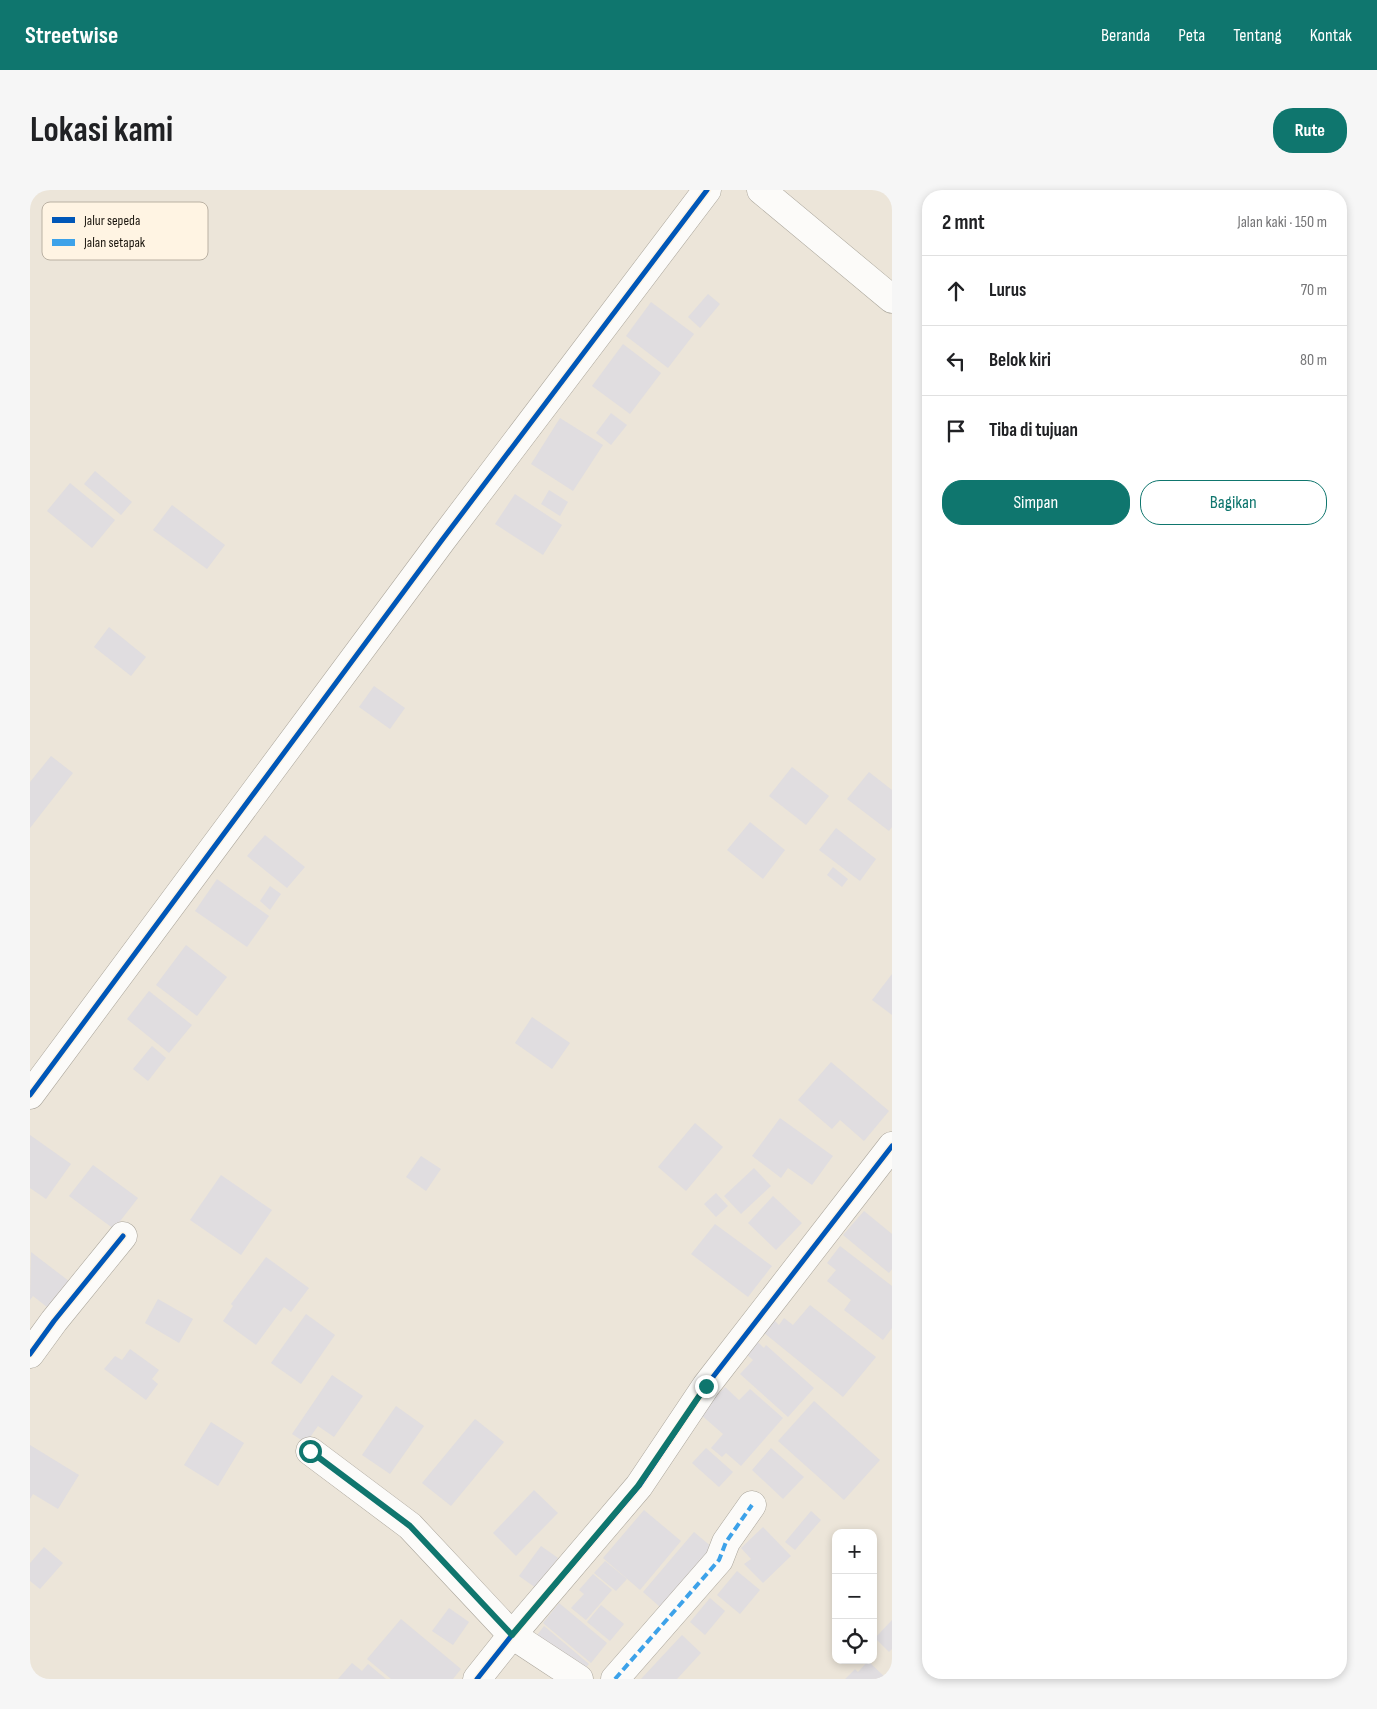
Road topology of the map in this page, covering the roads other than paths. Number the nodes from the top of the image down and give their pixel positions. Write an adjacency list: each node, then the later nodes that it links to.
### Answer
1 (707, 190): 4 (street)
2 (761, 190): 3 (street)
3 (892, 299)
4 (30, 1095)
5 (892, 1146): 10 (street)
6 (123, 1236): 7 (street)
7 (30, 1354)
8 (310, 1451): 10 (street)
9 (752, 1505): 13 (street)
10 (512, 1635): 11 (street); 12 (street)
11 (477, 1679)
12 (579, 1679)
13 (615, 1679)

